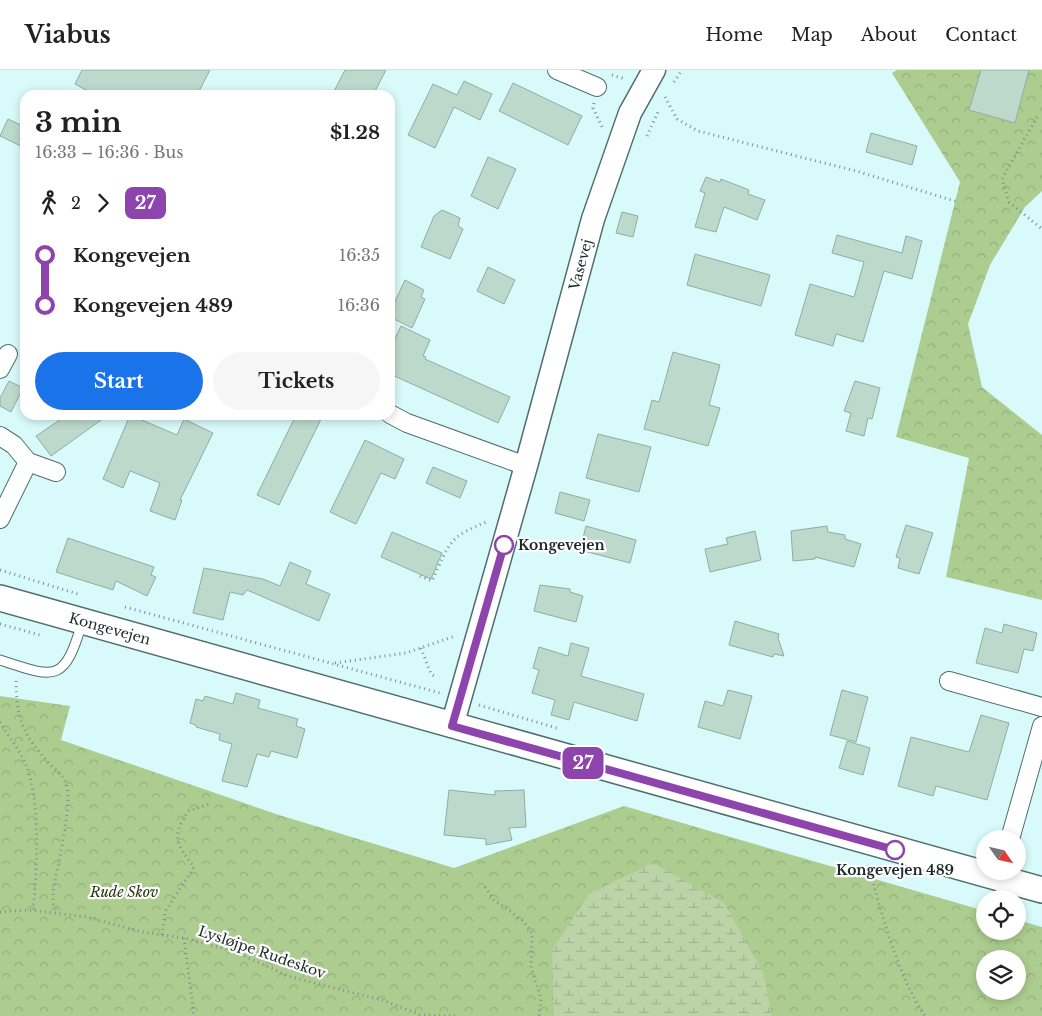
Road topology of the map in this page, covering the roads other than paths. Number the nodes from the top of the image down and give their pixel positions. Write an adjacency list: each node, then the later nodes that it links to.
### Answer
1 (557, 70): 3 (street)
2 (655, 84): 7 (street, Vasevej)
3 (597, 87)
4 (395, 417): 7 (street)
5 (0, 436): 6 (street)
6 (28, 462): 8 (street); 9 (street)
7 (526, 466): 15 (street, Vasevej)
8 (56, 472)
9 (0, 519)
10 (0, 598): 11 (main road, Kongevejen)
11 (82, 622): 12 (lane); 15 (main road, Kongevejen)
12 (0, 660)
13 (949, 681): 14 (street)
14 (1042, 707)
15 (452, 726): 18 (main road, Kongevejen)
16 (1042, 726): 17 (street)
17 (1013, 830)
18 (976, 869)
19 (1013, 880): 20 (main road, Kongevejen)
20 (1042, 890)

